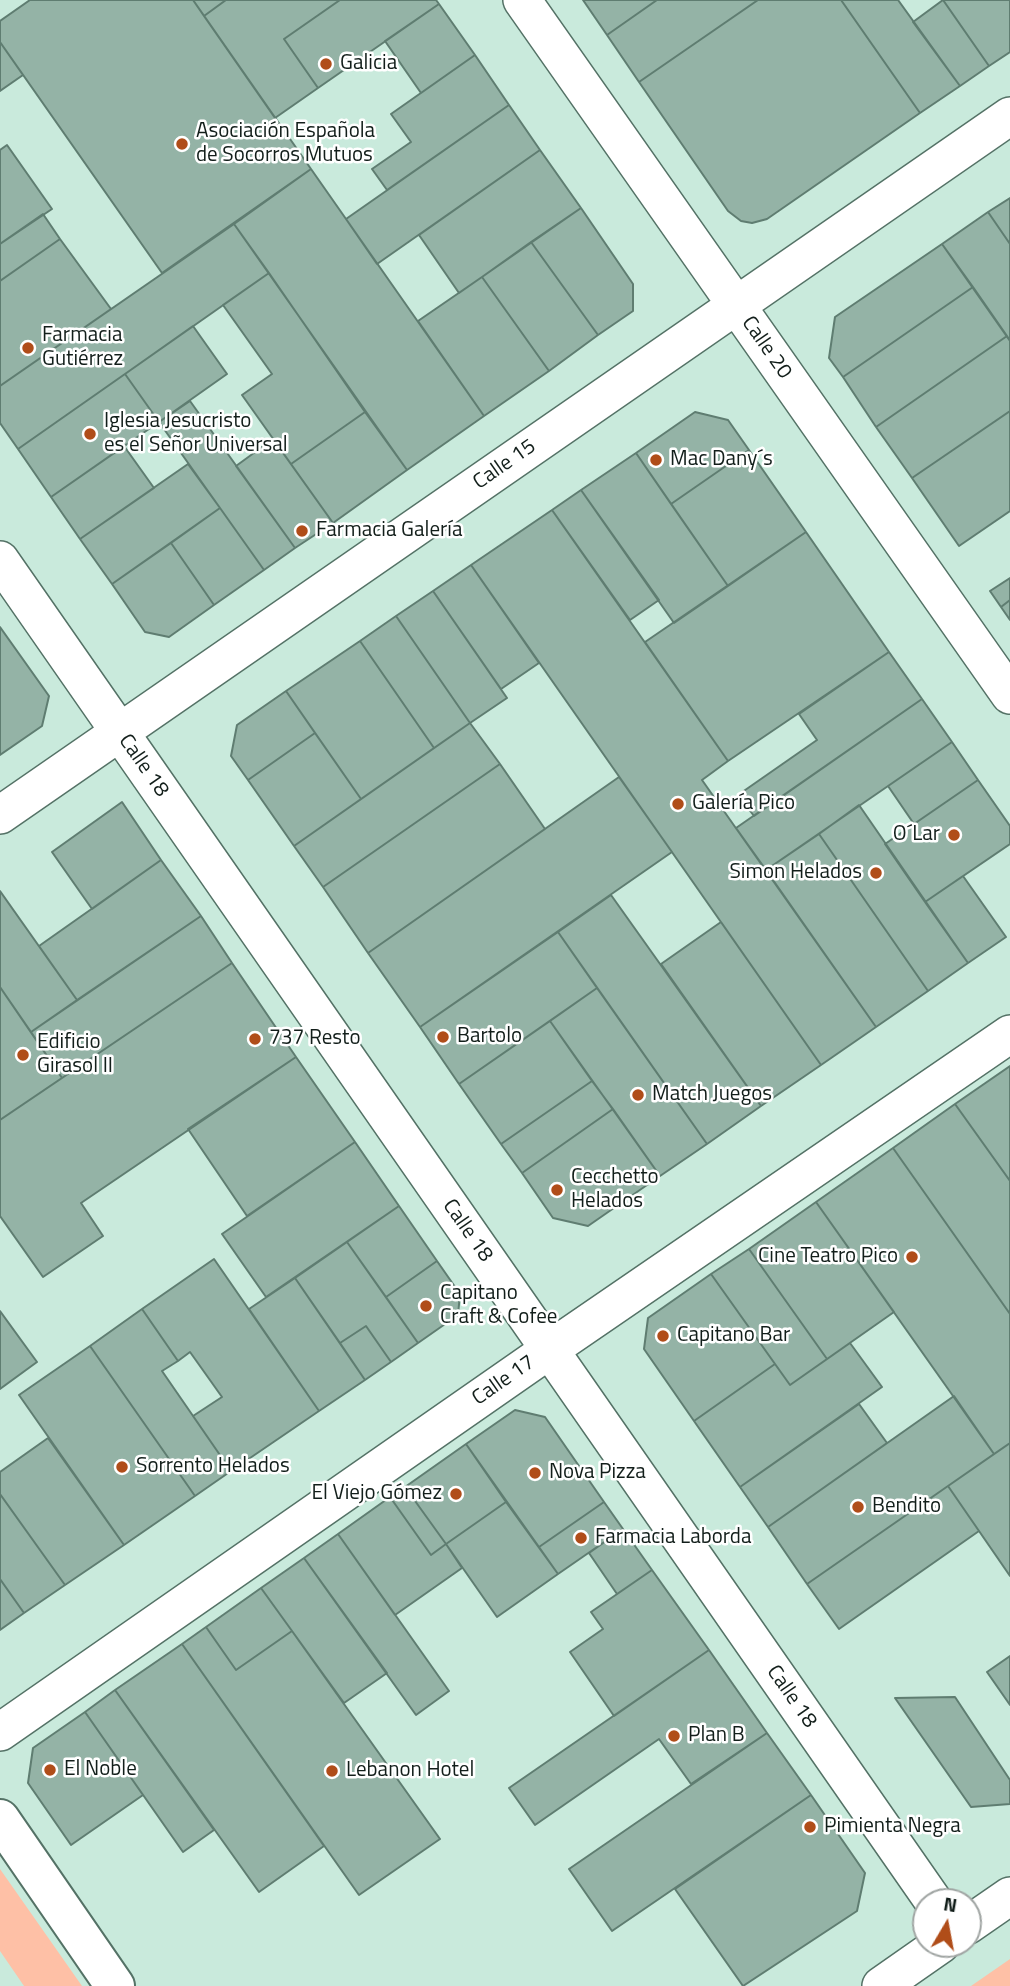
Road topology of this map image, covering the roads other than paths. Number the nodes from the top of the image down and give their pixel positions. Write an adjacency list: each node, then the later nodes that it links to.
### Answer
1 (522, 0): 3 (street, Calle 20)
2 (1010, 116): 3 (street, Calle 15)
3 (736, 305): 5 (street, Calle 20); 6 (street, Calle 15)
4 (0, 560): 6 (street, Calle 18)
5 (1010, 695)
6 (120, 732): 7 (street, Calle 15); 9 (street, Calle 18)
7 (0, 815)
8 (1010, 1034): 9 (street, Calle 17)
9 (549, 1350): 10 (street, Calle 17); 12 (street, Calle 18)
10 (0, 1732)
11 (0, 1819): 16 (main road)
12 (924, 1888)
13 (1010, 1896): 14 (street)
14 (982, 1915)
15 (921, 1958): 17 (street)
16 (115, 1986)
17 (881, 1986)

